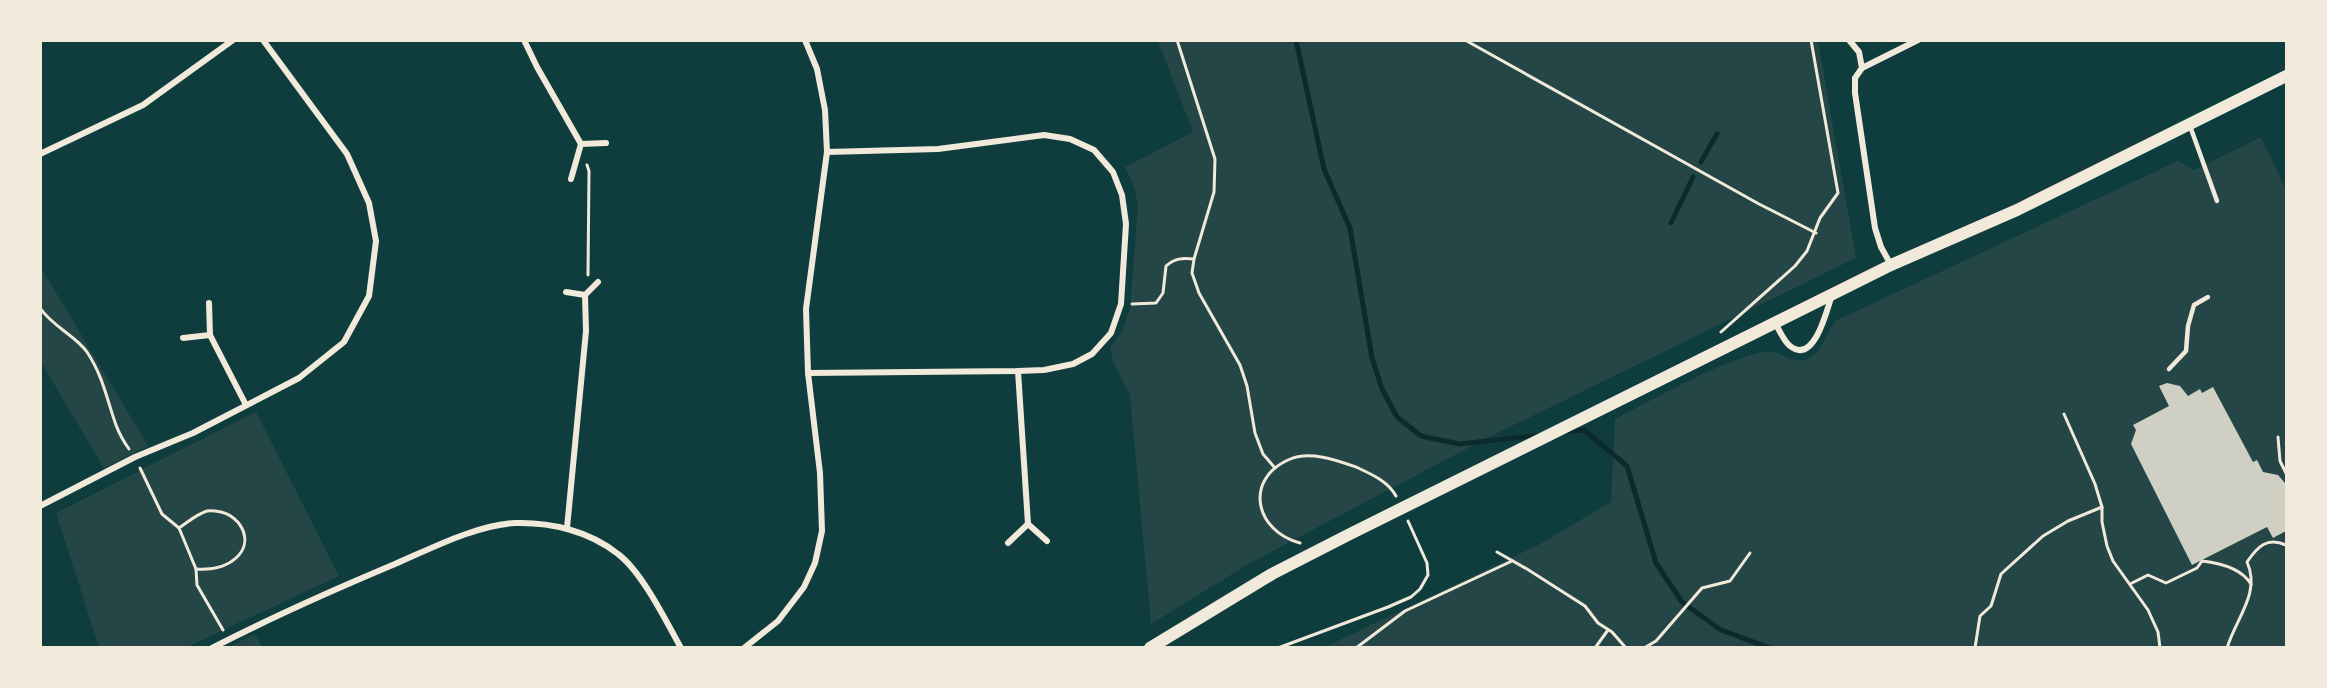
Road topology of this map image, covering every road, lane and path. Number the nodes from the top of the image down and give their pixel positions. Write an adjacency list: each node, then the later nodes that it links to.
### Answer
1 (233, 40): 16 (street)
2 (263, 40): 37 (street)
3 (524, 40): 14 (street)
4 (805, 40): 15 (street)
5 (1177, 40): 20 (path)
6 (1465, 40): 19 (path)
7 (1811, 40): 19 (path)
8 (1849, 40): 10 (street)
9 (1918, 40): 10 (street)
10 (1862, 68): 21 (street)
11 (2286, 76): 12 (main road)
12 (2190, 123): 18 (lane); 21 (main road)
13 (606, 143): 14 (street)
14 (581, 144): 17 (street); 24 (path)
15 (828, 152): 28 (street); 36 (street)
16 (40, 154)
17 (571, 180)
18 (2217, 201)
19 (1816, 233): 32 (path)
20 (1194, 259): 28 (path); 41 (path)
21 (1891, 265): 25 (main road)
22 (598, 282): 24 (street)
23 (566, 292): 24 (street)
24 (585, 295): 47 (street)
25 (1832, 295): 30 (main road); 30 (street)
26 (2208, 297): 34 (lane)
27 (209, 303): 31 (street)
28 (1121, 304): 35 (street)
29 (40, 308): 40 (path)
30 (1775, 323): 62 (main road)
31 (210, 335): 33 (street); 37 (street)
32 (1716, 336)
33 (183, 338)
34 (2169, 369)
35 (1018, 371): 36 (street); 45 (street)
36 (808, 373): 61 (street)
37 (246, 405): 40 (street)
38 (2064, 414): 44 (path)
39 (2278, 437): 42 (path)
40 (135, 457): 43 (street); 46 (path)
41 (1275, 468)
42 (2286, 473)
43 (40, 506)
44 (2102, 507): 55 (path); 67 (path)
45 (1028, 524): 48 (street); 49 (street)
46 (179, 528): 54 (path); 54 (path)
47 (567, 528): 58 (street); 60 (street)
48 (1047, 541)
49 (1008, 543)
50 (2286, 545): 56 (path)
51 (1497, 552): 53 (path)
52 (1750, 553): 66 (path)
53 (1512, 561): 57 (path); 63 (path)
54 (196, 569): 58 (path)
55 (2130, 584): 56 (path); 68 (path)
56 (2252, 585): 69 (path)
57 (1609, 630): 64 (path); 65 (path)
58 (228, 639): 59 (street)
59 (212, 648)
60 (681, 648)
61 (744, 648)
62 (1150, 648)
63 (1356, 648)
64 (1595, 648)
65 (1626, 648)
66 (1644, 648)
67 (1975, 648)
68 (2160, 648)
69 (2227, 648)

